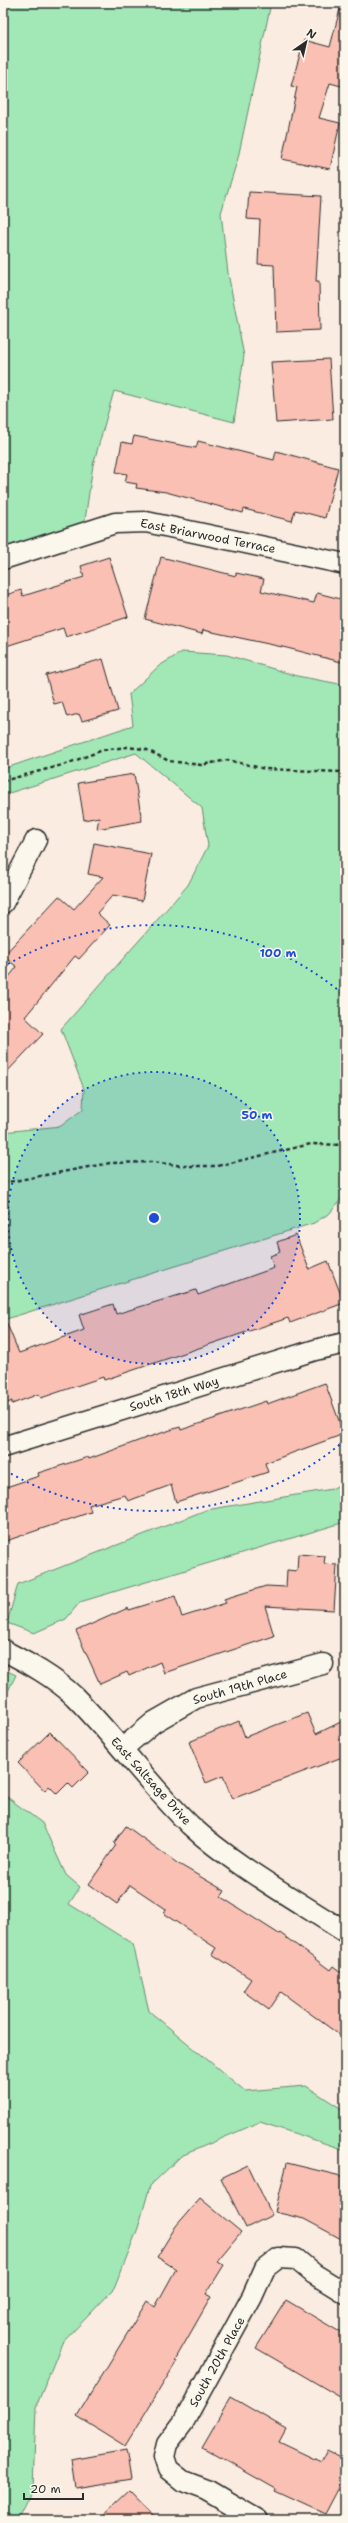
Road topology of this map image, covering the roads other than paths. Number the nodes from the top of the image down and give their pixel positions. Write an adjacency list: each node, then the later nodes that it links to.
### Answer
1 (3, 559): 2 (street, East Briarwood Terrace)
2 (345, 564)
3 (36, 840): 4 (street)
4 (3, 903)
5 (345, 1343): 6 (street, South 18th Way)
6 (3, 1447)
7 (3, 1650): 9 (street, East Saltsage Drive)
8 (323, 1664): 9 (street, South 19th Place)
9 (122, 1749): 10 (street, East Saltsage Drive)
10 (345, 1932)
11 (345, 2292): 12 (street, South 20th Place)
12 (258, 2520)

